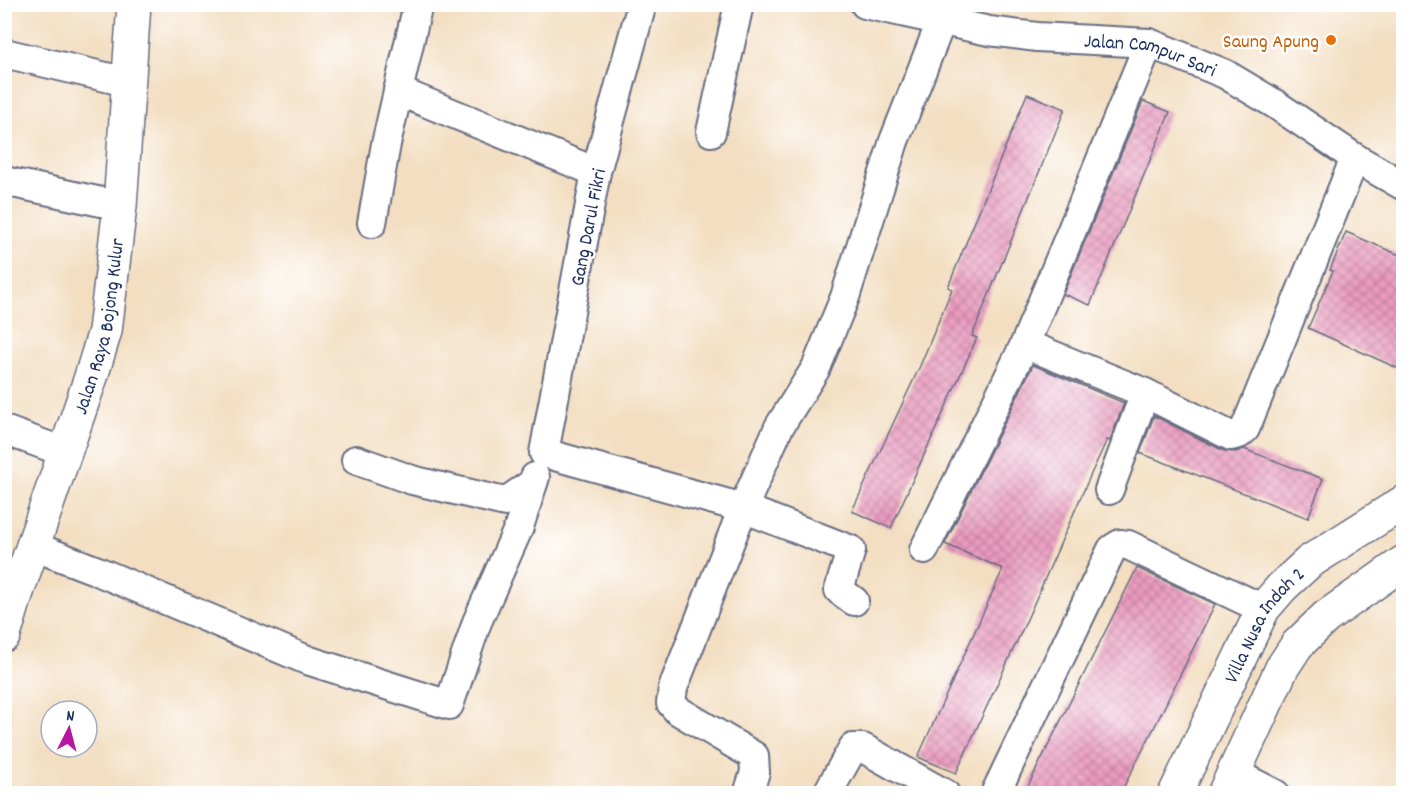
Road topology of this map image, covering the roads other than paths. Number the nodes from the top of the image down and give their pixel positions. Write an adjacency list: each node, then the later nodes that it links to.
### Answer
1 (134, 4): 9 (street, Jalan Raya Bojong Kulur)
2 (418, 4): 10 (street)
3 (642, 4): 13 (street, Gang Darul Fikri)
4 (739, 4): 11 (street)
5 (866, 4): 6 (street, Jalan Campur Sari)
6 (941, 22): 7 (street, Jalan Campur Sari); 27 (street)
7 (1149, 43): 12 (street, Jalan Campur Sari); 18 (street)
8 (4, 53): 9 (street)
9 (127, 82): 16 (street, Jalan Raya Bojong Kulur)
10 (398, 91): 13 (street); 17 (street)
11 (711, 132)
12 (1355, 158): 15 (street, Jalan Campur Sari); 19 (street)
13 (596, 172): 22 (street, Gang Darul Fikri)
14 (4, 181): 16 (street)
15 (1404, 186)
16 (120, 206): 21 (street, Jalan Raya Bojong Kulur)
17 (372, 223)
18 (1024, 344): 19 (street); 29 (street)
19 (1145, 393): 25 (street)
20 (4, 430): 21 (street)
21 (64, 452): 28 (street, Jalan Raya Bojong Kulur)
22 (544, 453): 24 (street, Gang Darul Fikri); 27 (street)
23 (356, 460): 24 (street)
24 (533, 483): 28 (street, Gang Darul Fikri)
25 (1109, 490)
26 (1404, 502): 33 (street, Villa Nusa Indah 2)
27 (743, 508): 32 (street); 36 (street)
28 (33, 546): 31 (street, Jalan Raya Bojong Kulur)
29 (924, 550)
30 (1404, 562): 35 (street, Villa Nusa Indah 2)
31 (10, 593): 34 (street, Jalan Raya Bojong Kulur)
32 (854, 601)
33 (1263, 609): 39 (street); 40 (street, Villa Nusa Indah 2)
34 (4, 635)
35 (1229, 783): 41 (street)
36 (748, 794)
37 (827, 794): 38 (street)
38 (945, 794)
39 (995, 794)
40 (1175, 794)
41 (1275, 794)

